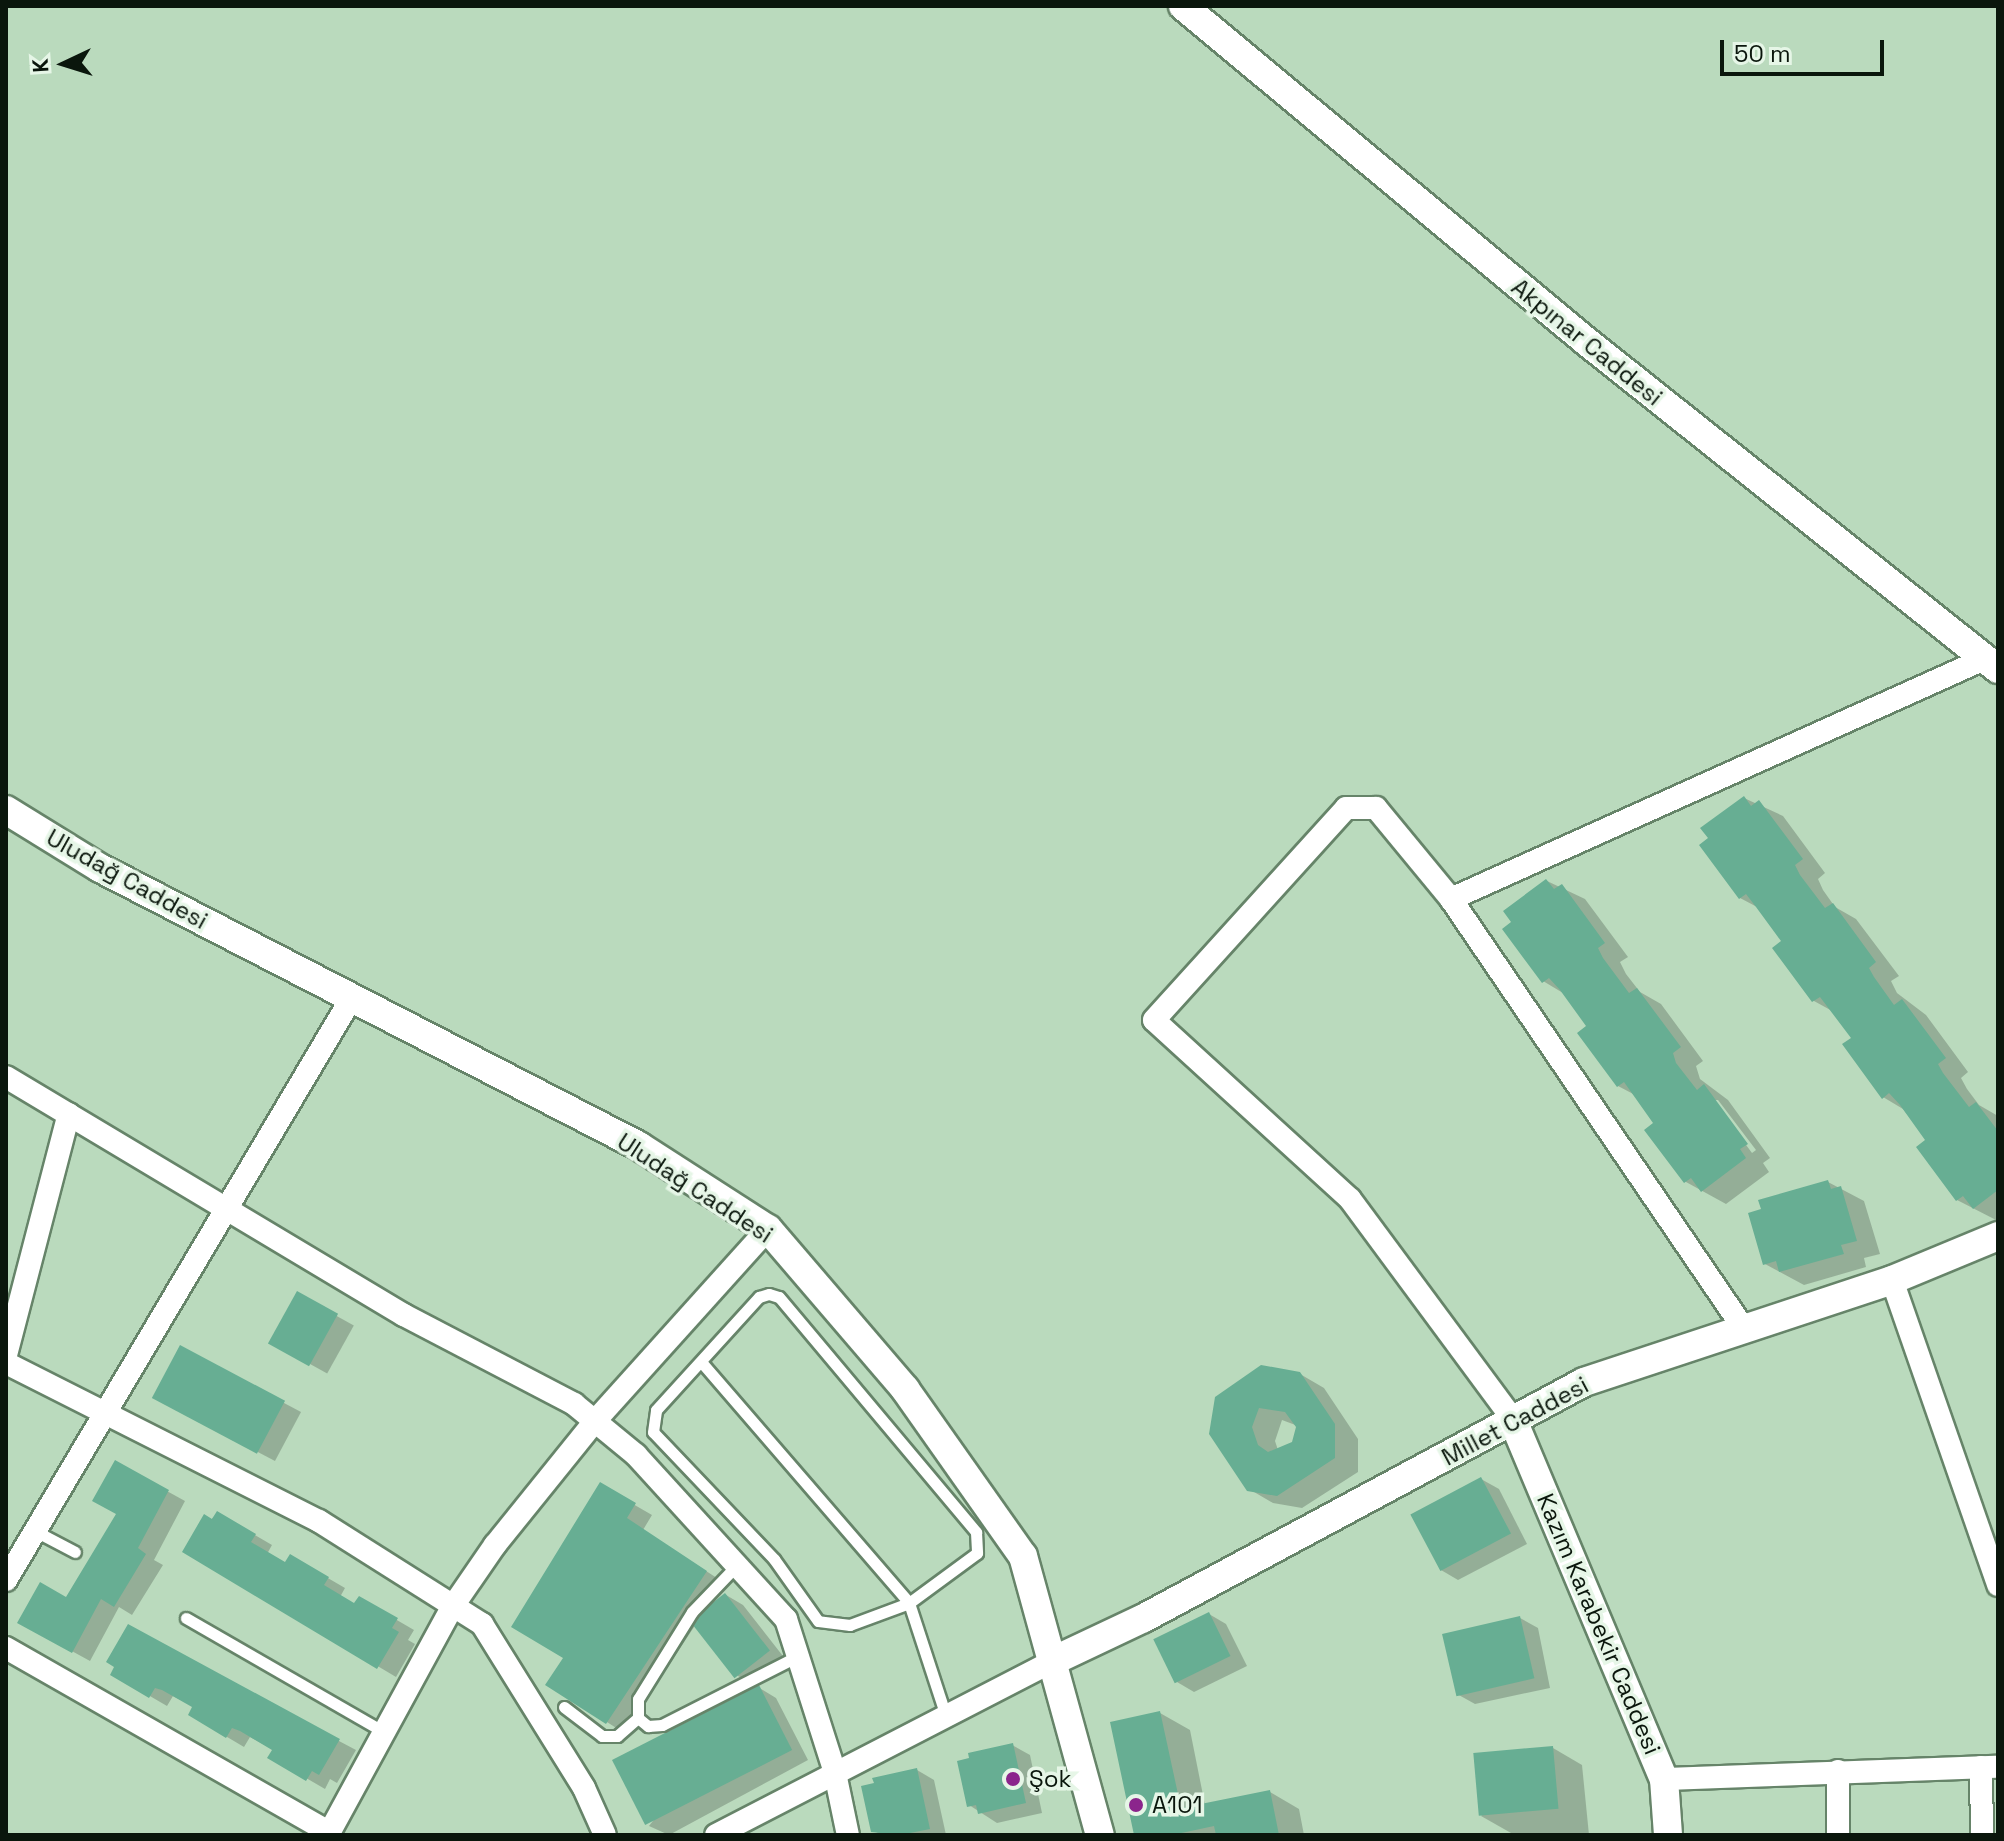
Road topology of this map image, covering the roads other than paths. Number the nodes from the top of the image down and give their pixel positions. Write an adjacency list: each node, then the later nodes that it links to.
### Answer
1 (1183, 6): 2 (street, Akpınar Caddesi)
2 (1991, 664): 4 (street)
3 (6, 810): 5 (street, Uludağ Caddesi)
4 (1451, 899): 12 (street); 17 (street)
5 (351, 999): 8 (street); 9 (street, Uludağ Caddesi)
6 (6, 1077): 7 (street)
7 (69, 1114): 8 (street); 13 (street)
8 (226, 1211): 16 (street); 18 (street)
9 (768, 1229): 18 (street); 29 (street, Uludağ Caddesi)
10 (1998, 1236): 11 (street, Millet Caddesi)
11 (1892, 1280): 12 (street, Millet Caddesi); 23 (street)
12 (1742, 1326): 17 (street, Millet Caddesi)
13 (6, 1355)
14 (6, 1363): 16 (street)
15 (703, 1364): 24 (lane); 24 (lane); 24 (lane)
16 (106, 1411): 19 (street); 25 (street)
17 (1512, 1418): 29 (street, Millet Caddesi); 37 (street, Kazım Karabekir Caddesi)
18 (595, 1421): 21 (street); 25 (street)
19 (35, 1531): 20 (lane); 22 (street)
20 (75, 1552)
21 (737, 1565): 28 (street); 32 (lane)
22 (6, 1580)
23 (1998, 1585)
24 (909, 1603): 31 (lane)
25 (453, 1606): 33 (street); 39 (street)
26 (186, 1618): 33 (lane)
27 (6, 1648): 38 (street)
28 (798, 1656): 32 (lane); 36 (street)
29 (1055, 1660): 31 (street); 42 (street, Uludağ Caddesi)
30 (564, 1707): 32 (lane)
31 (946, 1716): 36 (street)
32 (638, 1718)
33 (384, 1732): 38 (street)
34 (1989, 1767): 35 (street); 45 (street)
35 (1838, 1771): 37 (street); 44 (street)
36 (835, 1773): 40 (street); 41 (street)
37 (1664, 1779): 43 (street, Kazım Karabekir Caddesi)
38 (329, 1834)
39 (605, 1835)
40 (718, 1835)
41 (848, 1835)
42 (1100, 1835)
43 (1668, 1835)
44 (1838, 1835)
45 (1982, 1835)

